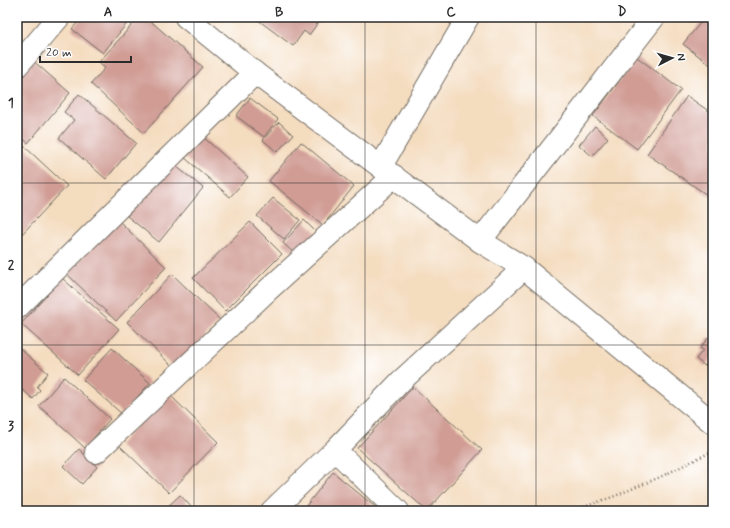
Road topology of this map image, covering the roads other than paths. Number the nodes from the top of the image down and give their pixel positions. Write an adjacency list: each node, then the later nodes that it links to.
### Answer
1 (59, 17): 5 (street)
2 (186, 17): 6 (street)
3 (468, 17): 7 (street)
4 (654, 17): 8 (street)
5 (17, 66)
6 (255, 73): 7 (street); 10 (street)
7 (387, 171): 8 (street); 13 (street)
8 (480, 241): 9 (street)
9 (524, 268): 11 (street); 12 (street)
10 (17, 308)
11 (713, 423)
12 (334, 450): 14 (street); 15 (street)
13 (96, 452)
14 (272, 511)
15 (398, 511)

